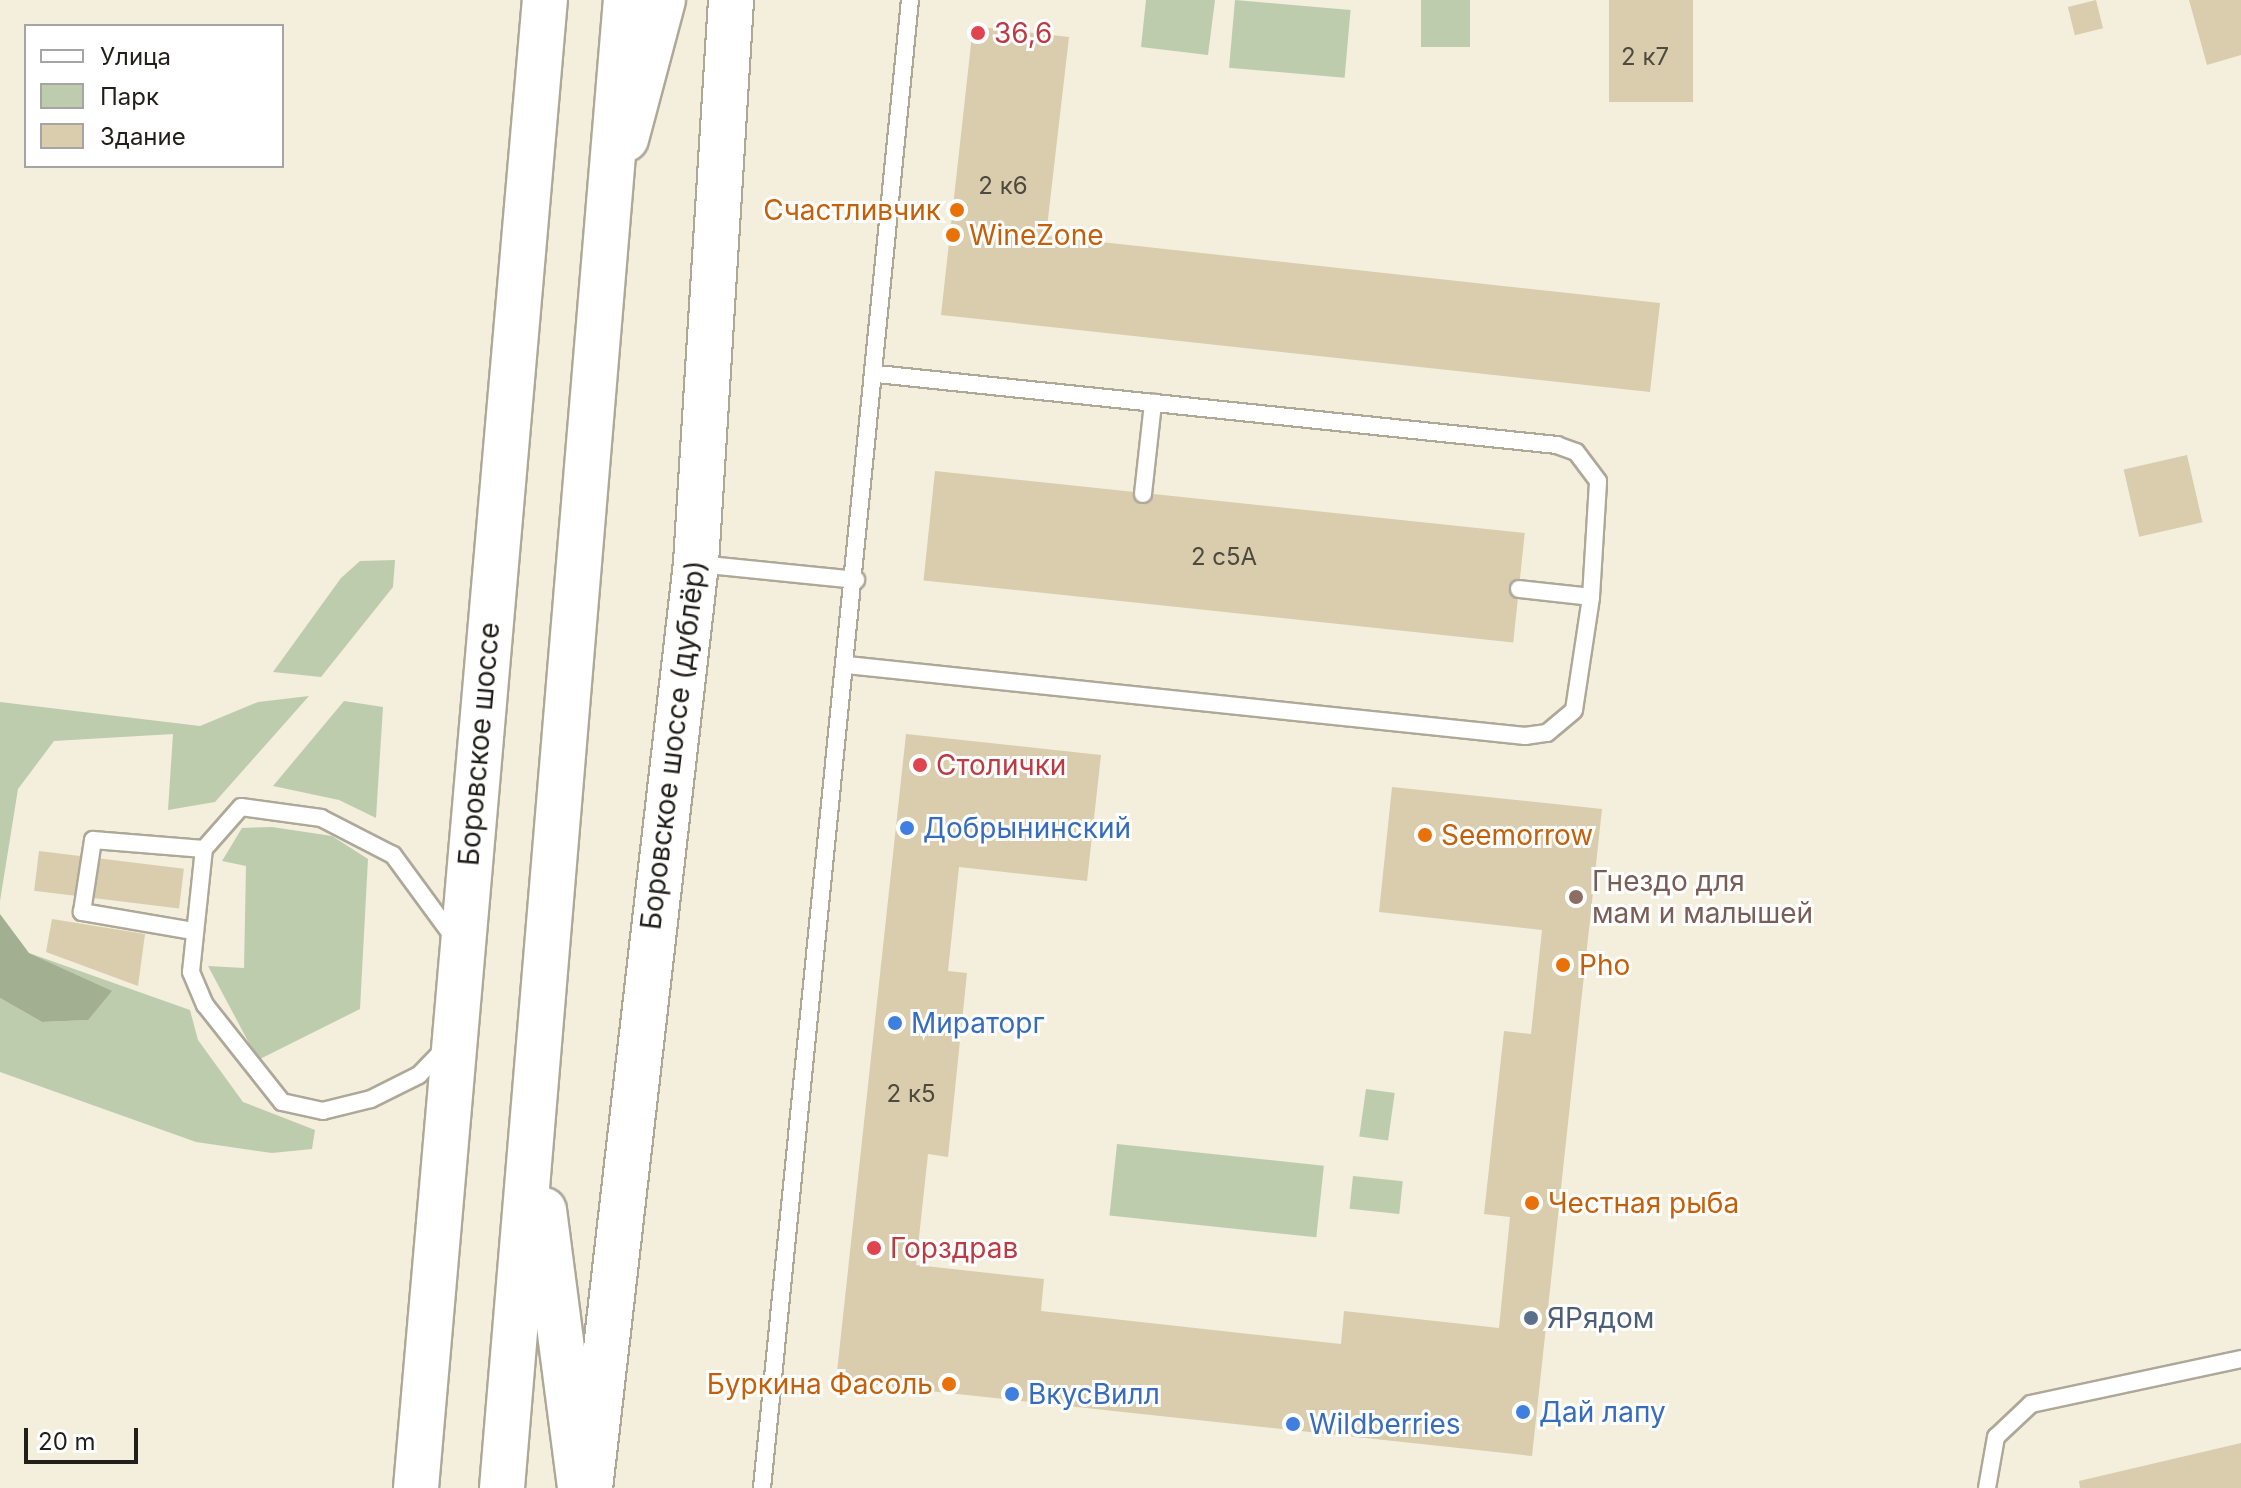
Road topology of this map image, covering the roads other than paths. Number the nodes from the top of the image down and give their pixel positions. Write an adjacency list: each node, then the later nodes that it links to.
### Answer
1 (545, 0): 17 (main road, Боровское шоссе)
2 (626, 0): 6 (main road)
3 (663, 0): 6 (main road)
4 (731, 0): 10 (main road, Боровское шоссе (дублёр))
5 (910, 0): 7 (lane)
6 (609, 203): 19 (main road)
7 (877, 374): 8 (lane); 11 (lane)
8 (1153, 403): 9 (lane); 13 (lane)
9 (1143, 494)
10 (696, 563): 11 (lane); 26 (main road, Боровское шоссе (дублёр))
11 (856, 580): 14 (lane)
12 (1519, 589): 13 (lane)
13 (1591, 597): 14 (lane)
14 (847, 665): 27 (lane)
15 (204, 849): 16 (lane); 16 (lane); 17 (lane)
16 (193, 931): 18 (lane)
17 (462, 949): 18 (main road, Боровское шоссе)
18 (455, 1037): 20 (main road, Боровское шоссе)
19 (534, 1128): 24 (main road); 25 (main road)
20 (430, 1329): 22 (main road); 23 (main road, Боровское шоссе)
21 (2241, 1359): 28 (lane)
22 (389, 1488)
23 (416, 1488)
24 (502, 1488)
25 (580, 1488)
26 (590, 1488)
27 (762, 1488)
28 (1987, 1488)

